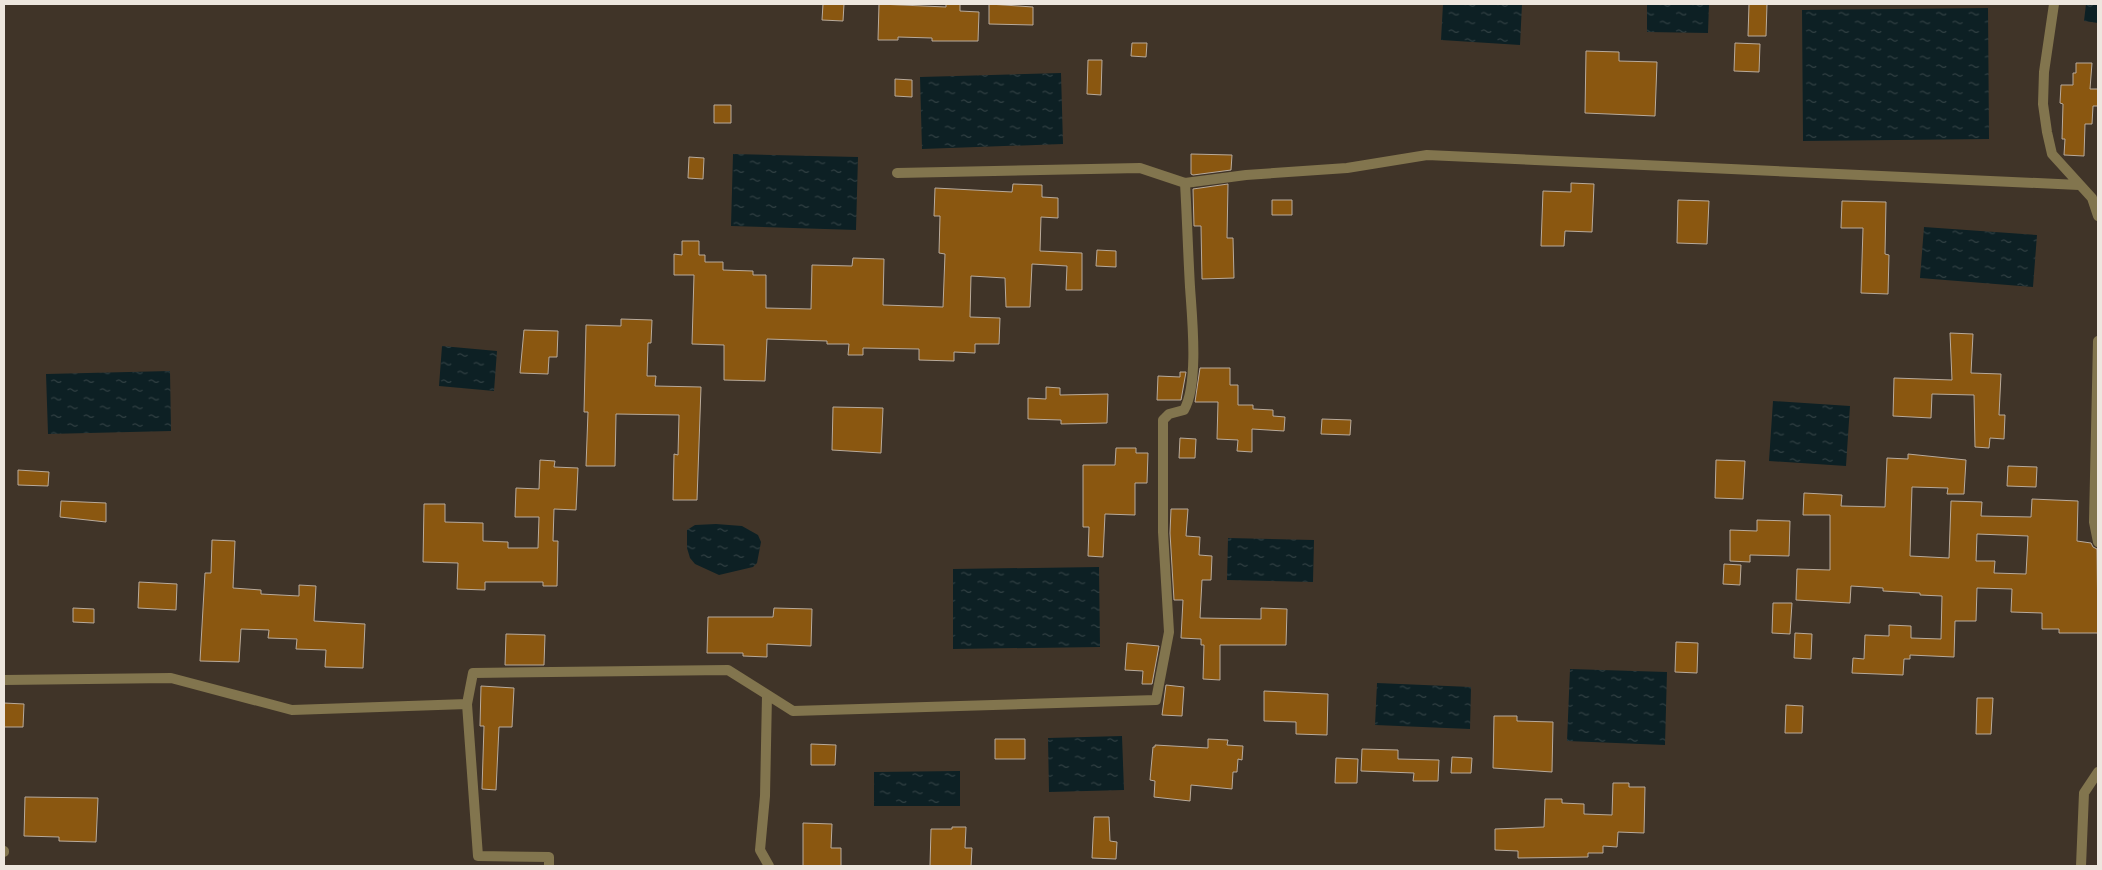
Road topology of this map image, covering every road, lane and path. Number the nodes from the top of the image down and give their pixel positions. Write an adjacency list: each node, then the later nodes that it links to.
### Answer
1 (2054, 4): 4 (street)
2 (897, 173): 3 (street)
3 (1185, 183): 4 (street); 9 (street)
4 (2079, 185): 5 (street)
5 (2098, 216)
6 (2098, 341): 7 (street)
7 (2098, 542)
8 (4, 680): 10 (street)
9 (767, 695): 10 (street); 13 (street)
10 (467, 704): 12 (street)
11 (2098, 772): 14 (street)
12 (549, 866)
13 (769, 866)
14 (2081, 866)

